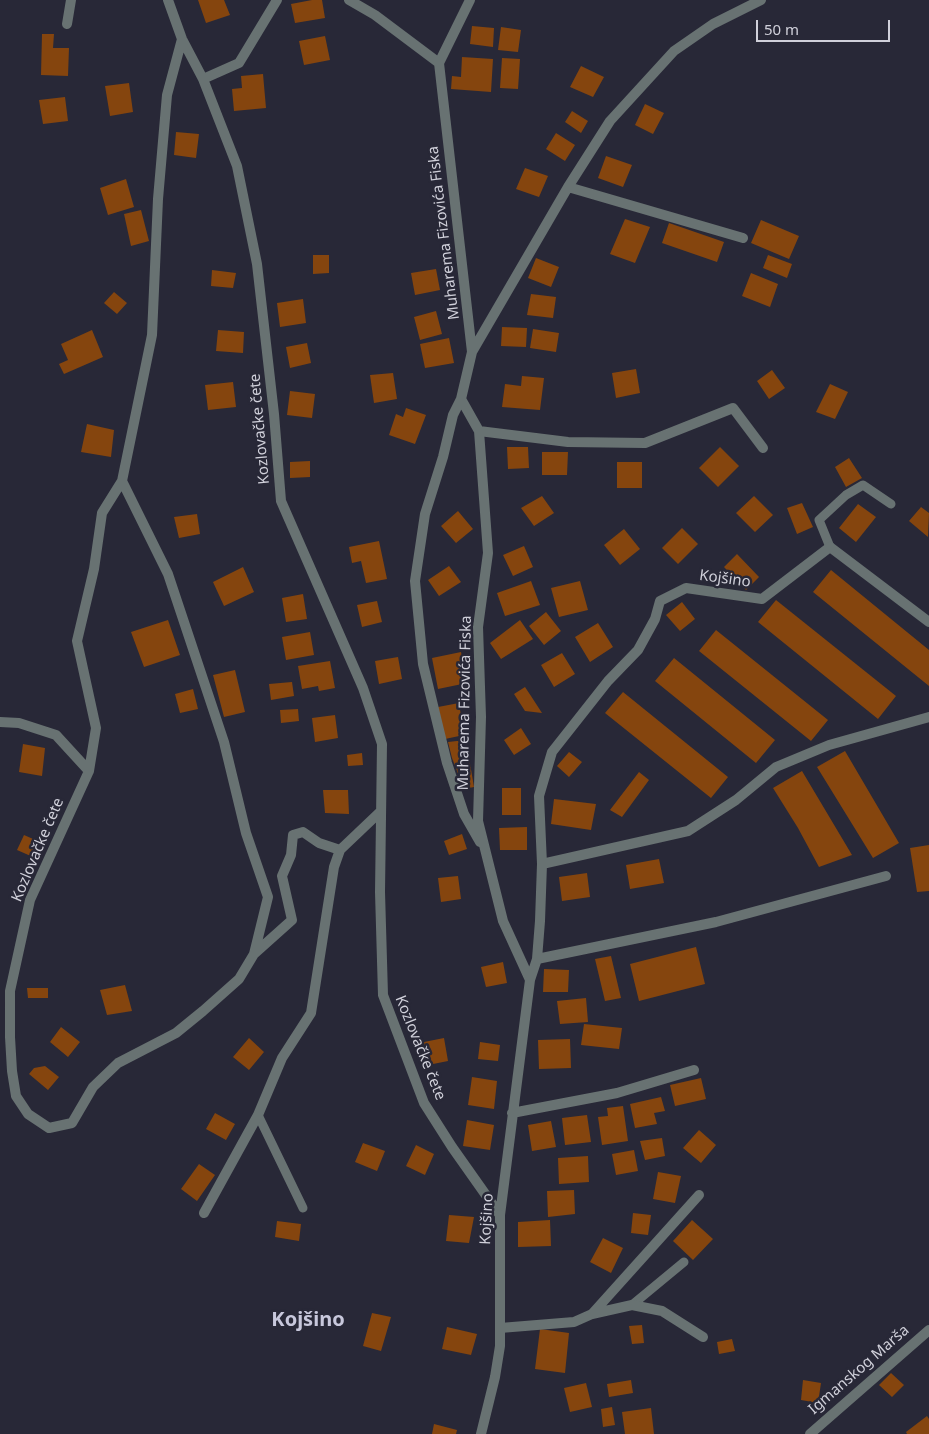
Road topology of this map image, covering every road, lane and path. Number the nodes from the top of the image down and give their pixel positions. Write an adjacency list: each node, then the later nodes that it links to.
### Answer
1 (71, 0): 7 (street)
2 (168, 0): 8 (street, Kozlovačke čete)
3 (277, 0): 10 (street)
4 (349, 0): 9 (street)
5 (761, 0): 11 (street)
6 (468, 1): 9 (street)
7 (67, 24)
8 (182, 39): 10 (street, Kozlovačke čete); 17 (street, Kozlovačke čete)
9 (439, 63): 13 (street, Muharema Fizovića Fiska)
10 (203, 79): 24 (street, Kozlovačke čete)
11 (568, 187): 12 (street); 13 (street)
12 (743, 238)
13 (472, 352): 14 (street, Muharema Fizovića Fiska)
14 (461, 399): 15 (street, Muharema Fizovića Fiska); 26 (street, Muharema Fizovića Fiska)
15 (479, 432): 16 (street); 26 (street, Muharema Fizovića Fiska)
16 (763, 448)
17 (122, 481): 23 (street, Kozlovačke čete); 29 (street, Kozlovačke čete)
18 (891, 504): 19 (lane)
19 (830, 547): 20 (street); 27 (street, Kojšino)
20 (929, 622)
21 (929, 718): 27 (street)
22 (0, 722): 23 (street)
23 (89, 771): 29 (street, Kozlovačke čete)
24 (381, 811): 25 (street); 38 (street, Kozlovačke čete)
25 (340, 850): 29 (street, Kozlovačke čete); 34 (street)
26 (486, 854): 31 (street, Muharema Fizovića Fiska)
27 (542, 864): 30 (street, Kojšino)
28 (886, 876): 30 (street)
29 (254, 954)
30 (537, 959): 31 (street, Kojšino)
31 (530, 980): 33 (street, Kojšino)
32 (694, 1070): 33 (street)
33 (512, 1113): 38 (street, Kojšino)
34 (258, 1115): 36 (lane); 37 (street)
35 (699, 1195): 41 (street)
36 (303, 1208)
37 (204, 1213)
38 (500, 1215): 42 (street, Kojšino)
39 (684, 1262): 40 (lane)
40 (632, 1305): 41 (street); 44 (street)
41 (592, 1314): 42 (street)
42 (500, 1328): 45 (street, Kojšino)
43 (929, 1330): 46 (street, Igmanskog Marša)
44 (703, 1337)
45 (481, 1434)
46 (810, 1434)

